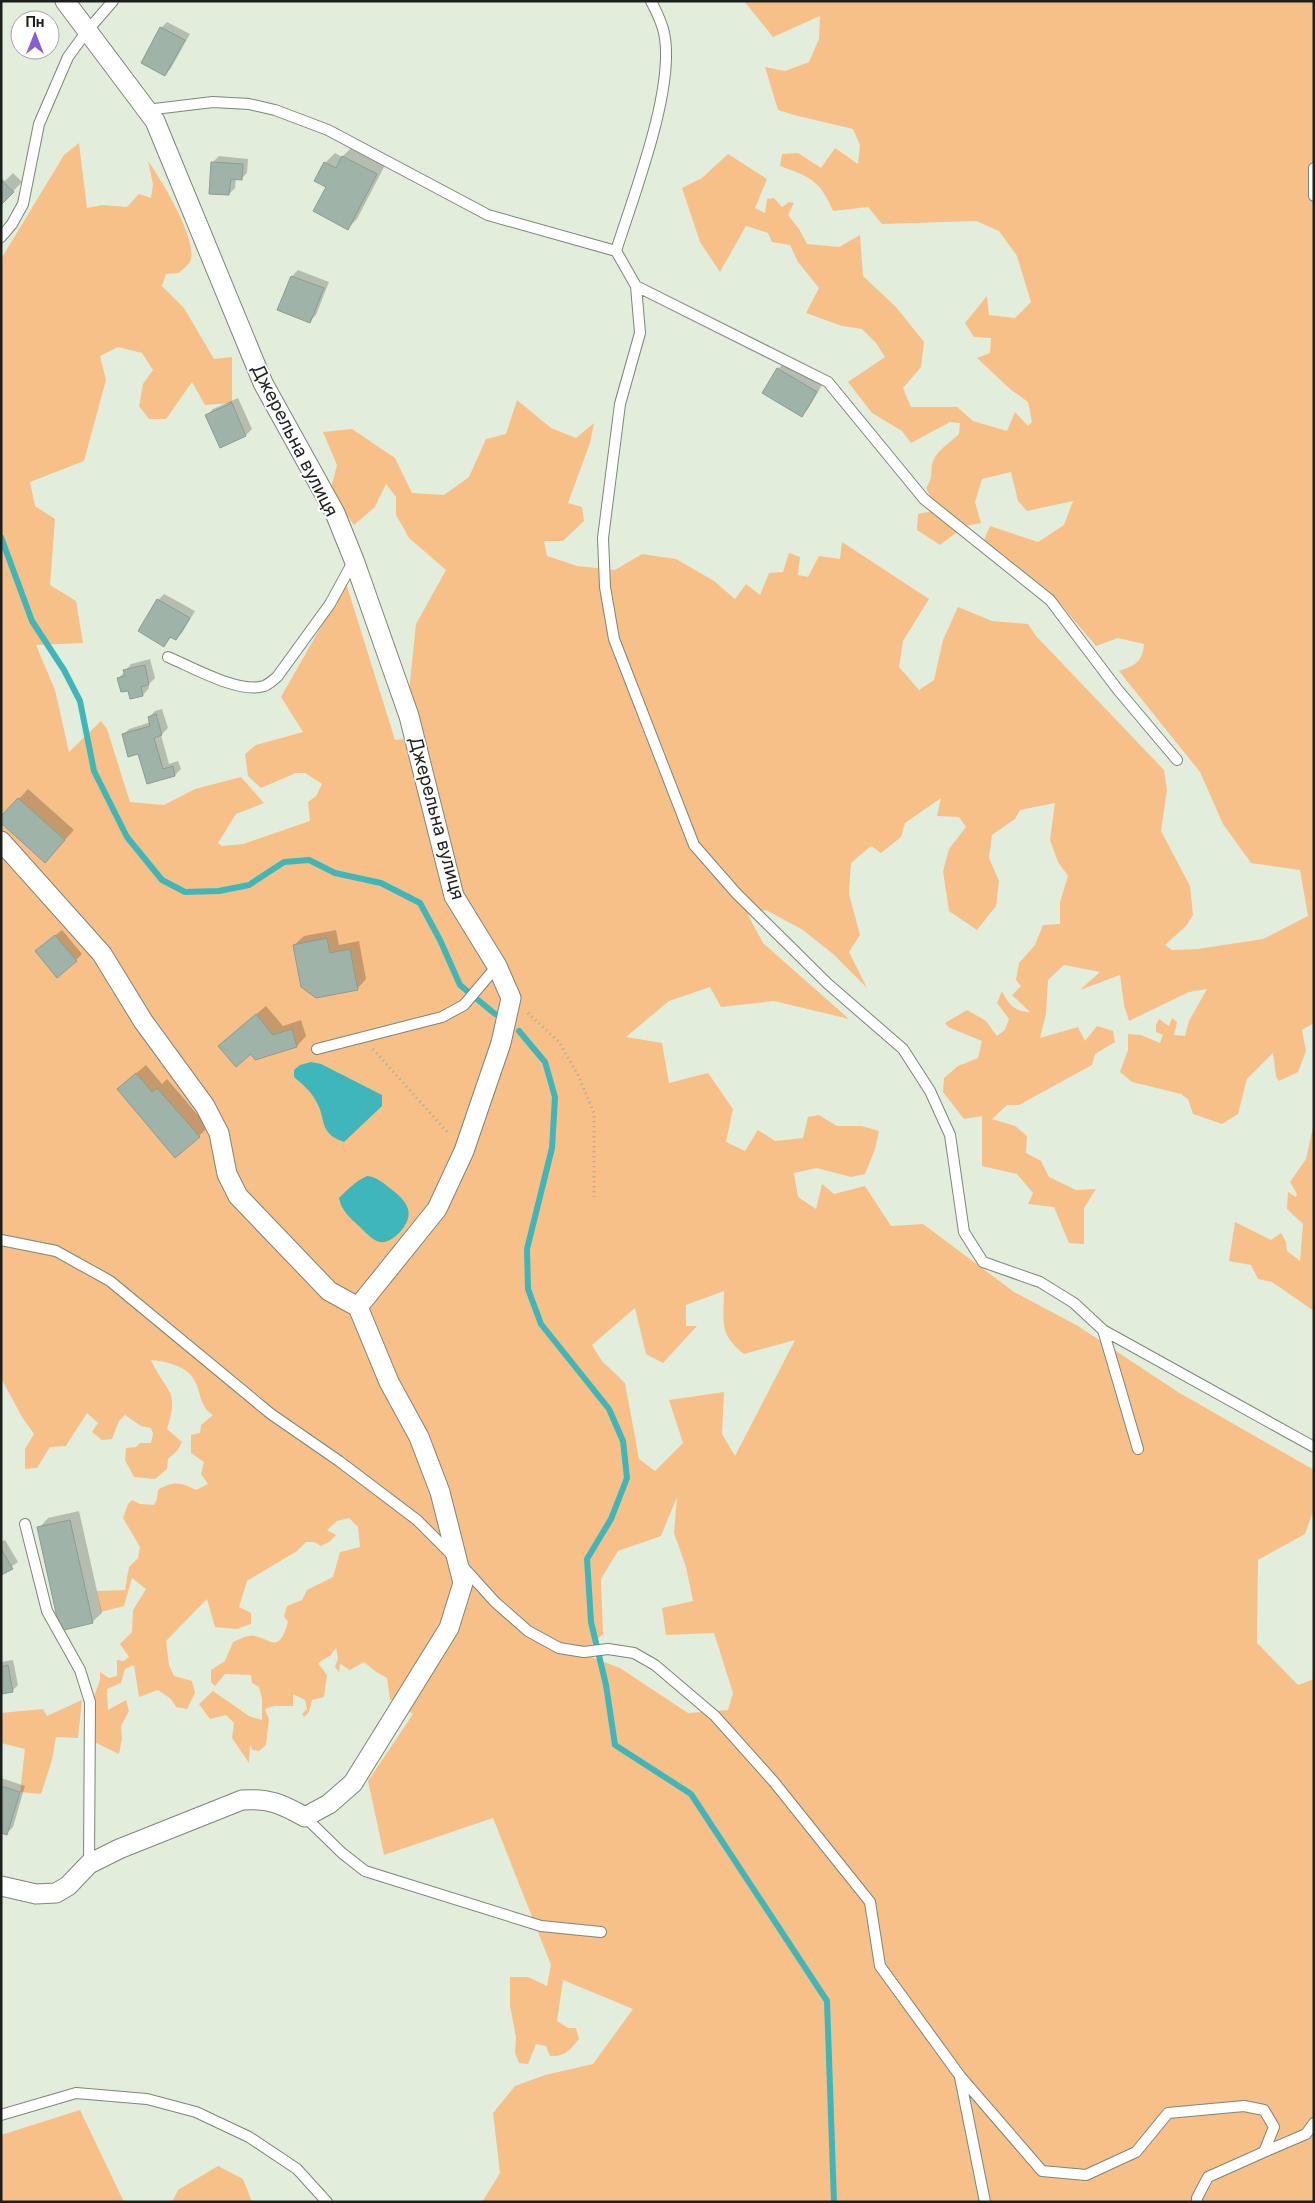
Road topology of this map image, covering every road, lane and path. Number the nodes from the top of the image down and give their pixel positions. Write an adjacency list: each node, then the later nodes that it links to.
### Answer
1 (65, 1): 4 (street, Джерельна вулиця)
2 (112, 1): 4 (lane)
3 (651, 1): 9 (lane)
4 (87, 31): 5 (street, Джерельна вулиця); 8 (lane)
5 (146, 110): 9 (lane); 11 (street, Джерельна вулиця)
6 (1314, 168): 7 (lane)
7 (1314, 196)
8 (1, 237)
9 (616, 252): 10 (lane)
10 (636, 286): 13 (lane); 23 (lane)
11 (354, 560): 12 (lane); 15 (street, Джерельна вулиця)
12 (168, 657)
13 (1178, 760)
14 (1, 841): 22 (street)
15 (498, 966): 16 (street, Джерельна вулиця); 17 (lane)
16 (511, 998): 19 (street); 20 (path)
17 (363, 1037): 18 (lane); 19 (path)
18 (317, 1049)
19 (464, 1151): 22 (street)
20 (594, 1197)
21 (1, 1240): 27 (lane)
22 (358, 1307): 27 (street)
23 (1103, 1330): 24 (lane); 25 (lane)
24 (1314, 1447)
25 (1138, 1449)
26 (25, 1524): 29 (lane)
27 (457, 1560): 28 (street); 32 (lane)
28 (305, 1817): 29 (street); 31 (lane)
29 (89, 1864): 30 (street)
30 (1, 1886)
31 (601, 1932)
32 (960, 2076): 35 (lane); 37 (lane)
33 (1, 2116): 36 (lane)
34 (1314, 2123): 35 (lane)
35 (1264, 2152): 38 (lane)
36 (327, 2202)
37 (985, 2202)
38 (1197, 2202)

